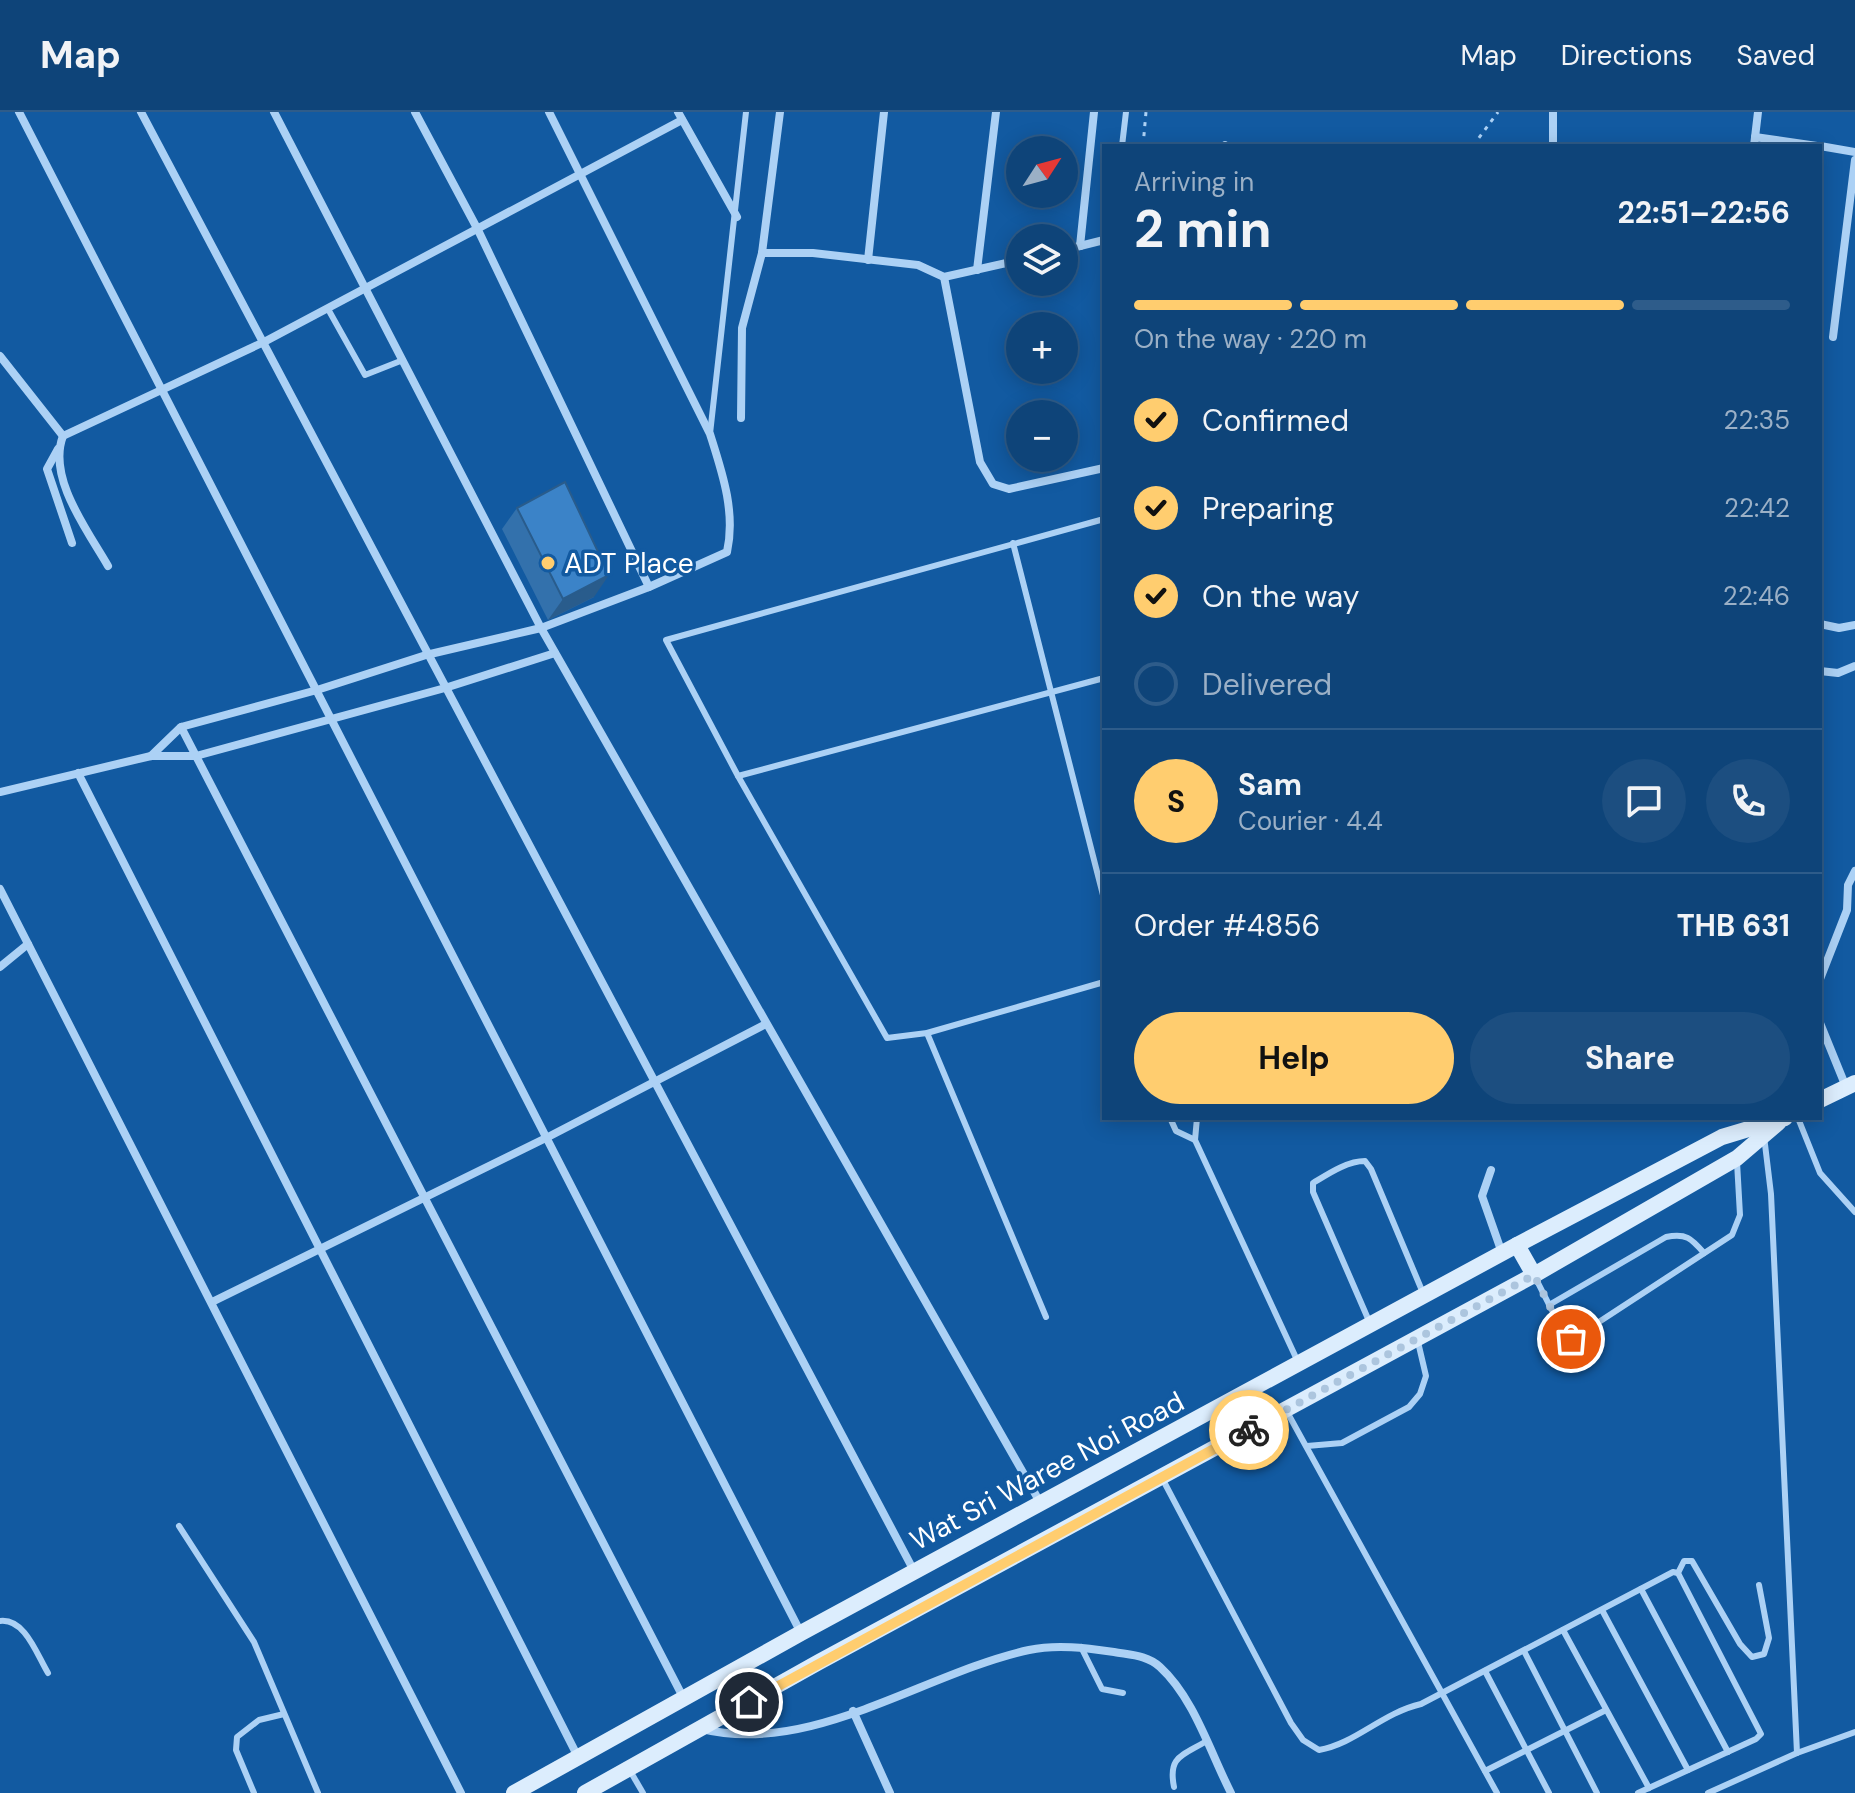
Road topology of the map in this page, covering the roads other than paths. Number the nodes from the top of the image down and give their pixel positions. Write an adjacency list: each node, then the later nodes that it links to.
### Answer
1 (19, 112): 38 (street)
2 (141, 112): 35 (street)
3 (274, 112): 32 (street)
4 (415, 112): 24 (street)
5 (549, 112): 22 (street)
6 (746, 112): 23 (lane)
7 (780, 112): 27 (street)
8 (884, 112): 28 (street)
9 (996, 112): 30 (street)
10 (1094, 112): 26 (street)
11 (1126, 112): 16 (lane)
12 (1553, 112): 17 (street)
13 (1758, 112): 15 (street)
14 (680, 116): 22 (street); 23 (street)
15 (1754, 141): 18 (street)
16 (1122, 144)
17 (1553, 144)
18 (1793, 144)
19 (1822, 146): 20 (street)
20 (1855, 152)
21 (1855, 160): 34 (street)
22 (582, 175): 24 (street); 40 (street)
23 (737, 217): 40 (lane)
24 (478, 230): 32 (street); 48 (street)
25 (1102, 240): 26 (street)
26 (1080, 246)
27 (762, 253): 28 (street); 39 (street)
28 (868, 260): 31 (street)
29 (1006, 263): 30 (street)
30 (977, 270): 31 (street)
31 (944, 277): 43 (street)
32 (366, 288): 33 (street); 37 (street)
33 (328, 309): 35 (street); 37 (lane)
34 (1833, 337)
35 (264, 342): 38 (street); 53 (street)
36 (0, 356): 41 (street)
37 (403, 360): 51 (street)
38 (163, 391): 41 (street); 58 (street)
39 (741, 418)
40 (710, 434): 48 (street)
41 (63, 436): 42 (street)
42 (58, 449): 45 (street); 47 (street)
43 (1102, 468)
44 (1102, 520): 46 (lane)
45 (72, 543)
46 (1013, 543): 59 (lane); 65 (lane)
47 (108, 566)
48 (649, 587): 51 (street)
49 (1822, 624): 50 (street)
50 (1853, 626)
51 (541, 628): 52 (street); 53 (street)
52 (555, 653): 57 (street); 74 (street)
53 (426, 655): 57 (street); 58 (street)
54 (1855, 666): 55 (street)
55 (1822, 671)
56 (1102, 679): 59 (lane)
57 (445, 688): 60 (street); 77 (street)
58 (317, 690): 60 (street); 61 (street)
59 (1050, 694): 65 (lane); 69 (lane)
60 (332, 720): 63 (street); 85 (street)
61 (181, 727): 62 (street); 63 (street)
62 (151, 756): 63 (street); 64 (street)
63 (196, 756): 89 (street)
64 (78, 773): 66 (street); 91 (street)
65 (738, 776): 76 (lane)
66 (0, 792)
67 (1855, 871): 72 (street)
68 (0, 889): 70 (street)
69 (1102, 891)
70 (28, 944): 71 (street); 96 (street)
71 (0, 967)
72 (1822, 974)
73 (1102, 983): 76 (lane)
74 (766, 1024): 77 (street); 105 (street)
75 (1822, 1027): 78 (street)
76 (927, 1033): 98 (lane)
77 (654, 1082): 85 (street); 107 (street)
78 (1851, 1085): 79 (main road)
79 (1822, 1099)
80 (1171, 1120): 86 (lane)
81 (1197, 1120): 86 (lane)
82 (1781, 1120): 84 (main road, Wat Sri Waree Noi Road)
83 (1789, 1120): 90 (lane)
84 (1760, 1126): 87 (main road, Wat Sri Waree Noi Road); 92 (main road, Wat Sri Waree Noi Road); 131 (lane)
85 (548, 1137): 89 (street); 114 (street)
86 (1195, 1140): 101 (lane)
87 (1737, 1158): 93 (lane); 94 (main road, Wat Sri Waree Noi Road)
88 (1491, 1170): 92 (street)
89 (424, 1198): 91 (street); 121 (street)
90 (1855, 1212)
91 (321, 1249): 96 (street); 132 (street)
92 (1509, 1249): 94 (main road); 95 (main road, Wat Sri Waree Noi Road)
93 (1704, 1253): 97 (lane); 97 (lane)
94 (1534, 1275): 97 (lane); 100 (main road, Wat Sri Waree Noi Road)
95 (1424, 1295): 99 (main road, Wat Sri Waree Noi Road); 99 (lane)
96 (212, 1302): 140 (street)
97 (1549, 1305)
98 (1046, 1317)
99 (1370, 1325): 101 (main road, Wat Sri Waree Noi Road)
100 (1417, 1338): 102 (main road, Wat Sri Waree Noi Road); 103 (lane)
101 (1299, 1364): 105 (main road, Wat Sri Waree Noi Road)
102 (1286, 1410): 103 (lane); 104 (main road, Wat Sri Waree Noi Road)
103 (1307, 1446): 120 (lane)
104 (1162, 1478): 120 (lane); 125 (main road, Wat Sri Waree Noi Road)
105 (1041, 1504): 107 (main road, Wat Sri Waree Noi Road)
106 (179, 1526): 124 (lane)
107 (914, 1572): 114 (main road, Wat Sri Waree Noi Road)
108 (1678, 1573): 109 (lane); 110 (lane); 130 (lane)
109 (1759, 1585)
110 (1641, 1589): 111 (lane); 130 (lane)
111 (1602, 1610): 113 (lane); 134 (lane)
112 (0, 1621): 118 (lane)
113 (1563, 1630): 116 (lane); 122 (lane)
114 (801, 1633): 121 (main road, Wat Sri Waree Noi Road)
115 (1081, 1647): 119 (lane); 123 (street); 128 (street)
116 (1524, 1651): 117 (lane); 126 (lane)
117 (1485, 1671): 120 (lane); 129 (lane)
118 (48, 1673)
119 (1123, 1693)
120 (1442, 1693): 135 (lane)
121 (684, 1700): 132 (main road, Wat Sri Waree Noi Road)
122 (1606, 1710): 126 (lane); 137 (lane)
123 (853, 1711): 125 (street); 144 (street)
124 (284, 1714): 138 (lane); 139 (lane)
125 (702, 1729): 133 (main road, Wat Sri Waree Noi Road)
126 (1565, 1730): 129 (lane); 148 (lane)
127 (1855, 1732): 131 (lane)
128 (1205, 1742): 136 (lane); 145 (street)
129 (1527, 1750): 135 (lane); 147 (lane)
130 (1728, 1752): 134 (lane)
131 (1797, 1753): 150 (lane)
132 (578, 1757): 141 (main road, Wat Sri Waree Noi Road)
133 (629, 1769): 142 (main road, Wat Sri Waree Noi Road); 143 (lane)
134 (1688, 1770): 137 (lane)
135 (1485, 1771): 146 (lane)
136 (1174, 1787)
137 (1649, 1788): 149 (lane)
138 (254, 1793)
139 (318, 1793)
140 (461, 1793)
141 (514, 1793)
142 (585, 1793)
143 (643, 1793)
144 (890, 1793)
145 (1231, 1793)
146 (1497, 1793)
147 (1549, 1793)
148 (1597, 1793)
149 (1638, 1793)
150 (1708, 1793)

